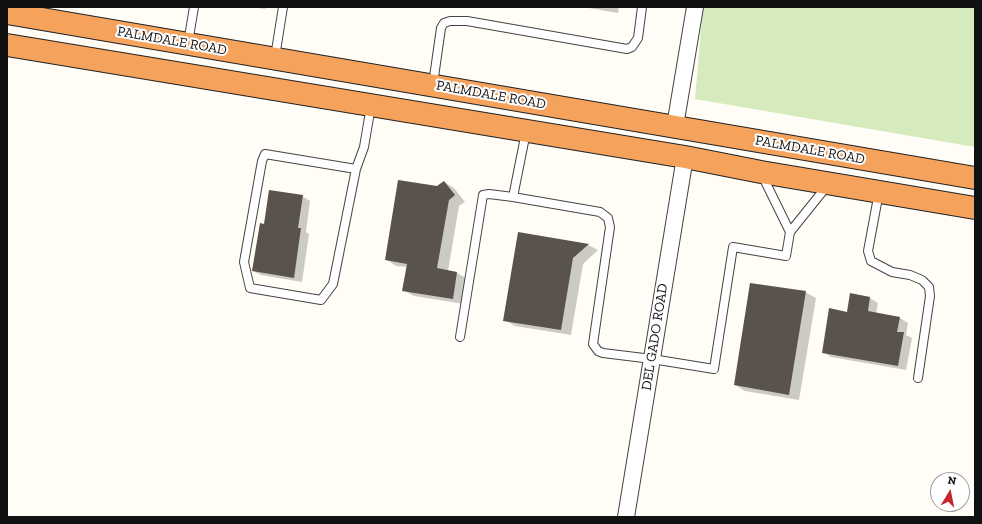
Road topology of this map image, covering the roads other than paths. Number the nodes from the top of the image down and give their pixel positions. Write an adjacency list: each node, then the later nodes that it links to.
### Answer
1 (194, 7): 6 (lane)
2 (283, 7): 8 (lane)
3 (642, 7): 9 (lane)
4 (695, 7): 11 (street)
5 (7, 12): 6 (highway, PALMDALE ROAD)
6 (188, 44): 8 (highway, PALMDALE ROAD)
7 (7, 45): 10 (highway, PALMDALE ROAD)
8 (274, 58): 9 (highway, PALMDALE ROAD)
9 (433, 85): 11 (highway, PALMDALE ROAD)
10 (371, 105): 12 (highway, PALMDALE ROAD); 14 (lane)
11 (675, 126): 16 (highway, PALMDALE ROAD)
12 (526, 131): 13 (highway, PALMDALE ROAD); 19 (lane)
13 (685, 157): 15 (highway, PALMDALE ROAD); 23 (street, DEL GADO ROAD)
14 (356, 168): 14 (lane)
15 (761, 172): 17 (highway, PALMDALE ROAD); 21 (lane)
16 (975, 178)
17 (829, 183): 18 (highway, PALMDALE ROAD); 21 (lane)
18 (880, 192): 20 (highway, PALMDALE ROAD); 24 (lane)
19 (513, 197): 22 (lane); 23 (lane)
20 (975, 208)
21 (790, 232): 23 (lane)
22 (460, 337)
23 (652, 359): 25 (street, DEL GADO ROAD)
24 (918, 378)
25 (626, 517)

